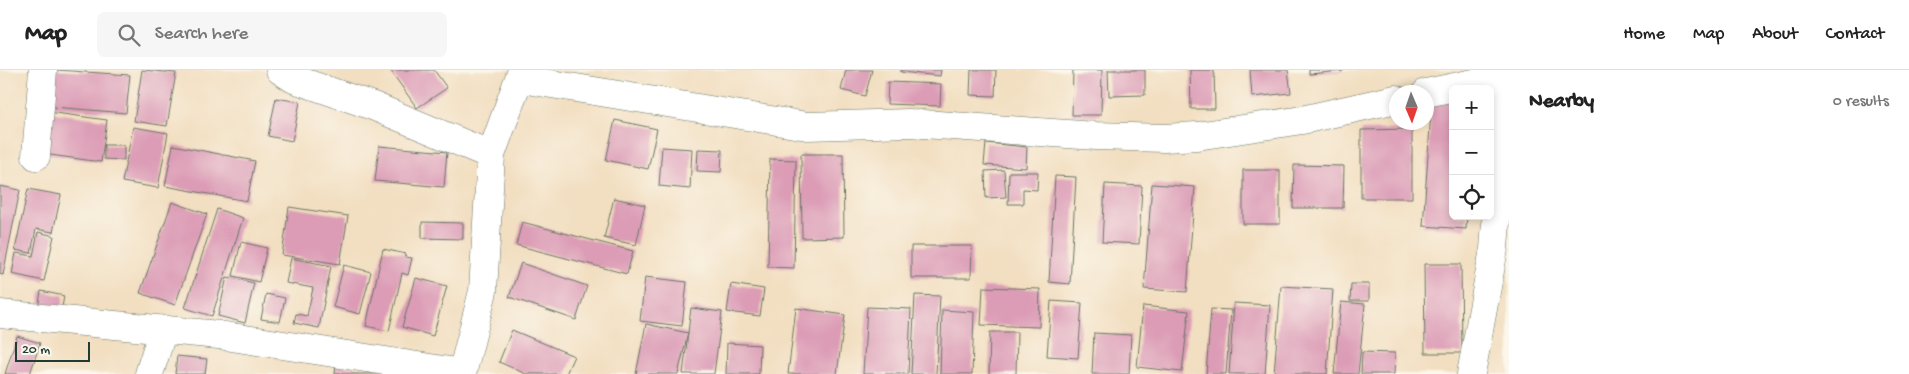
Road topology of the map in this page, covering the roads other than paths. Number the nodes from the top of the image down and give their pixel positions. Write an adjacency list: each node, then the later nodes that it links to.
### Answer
1 (43, 70): 8 (street)
2 (280, 70): 7 (street)
3 (1507, 73): 5 (street); 13 (street)
4 (522, 75): 6 (street); 7 (street)
5 (1434, 91)
6 (1389, 101)
7 (491, 154): 12 (street)
8 (36, 156)
9 (0, 314): 10 (street)
10 (163, 330): 11 (street); 12 (street)
11 (149, 374)
12 (462, 374)
13 (1471, 374)

